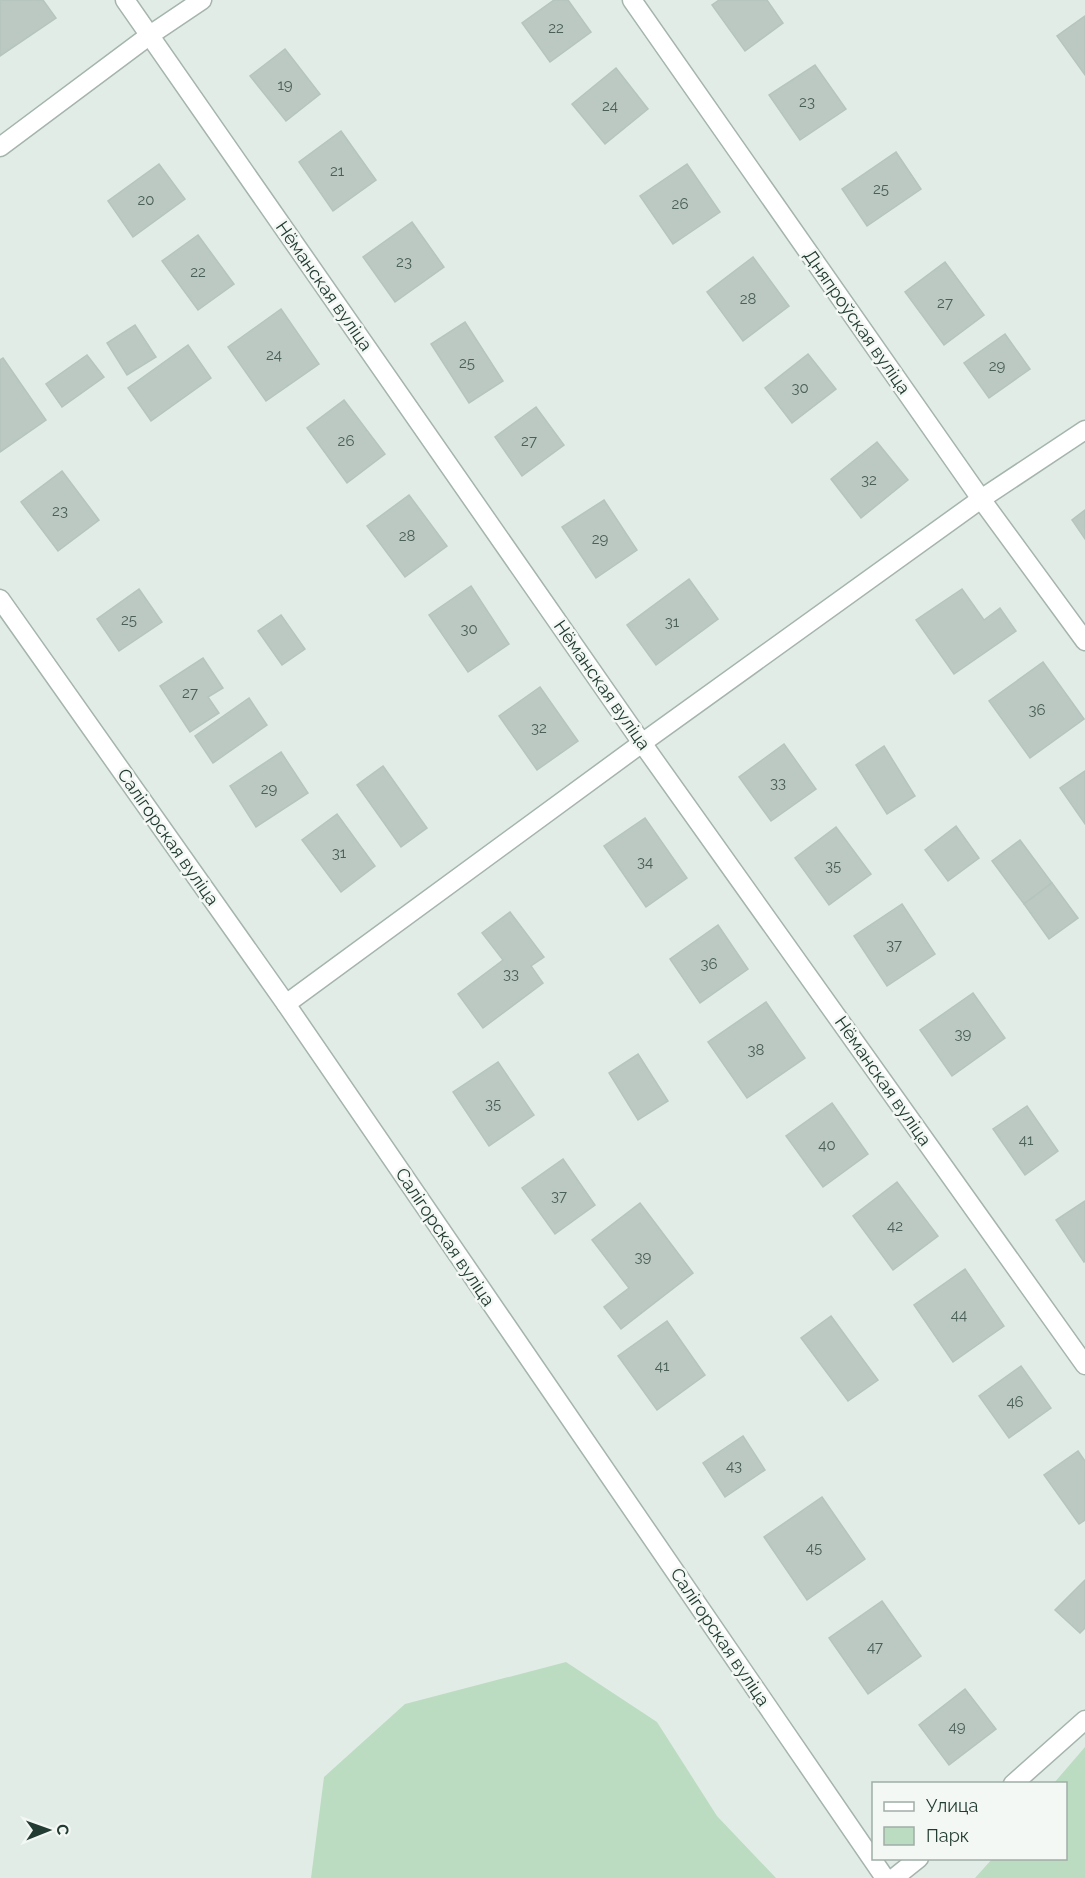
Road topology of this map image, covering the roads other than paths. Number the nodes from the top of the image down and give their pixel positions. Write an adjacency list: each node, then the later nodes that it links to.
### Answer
1 (125, 0): 4 (street, Нёманская вуліца)
2 (202, 0): 4 (street)
3 (632, 0): 7 (street, Дняпроўская вуліца)
4 (150, 35): 5 (street); 10 (street, Нёманская вуліца)
5 (0, 147)
6 (1085, 430): 7 (street)
7 (981, 499): 9 (street, Дняпроўская вуліца); 10 (street)
8 (0, 599): 11 (street, Салігорская вуліца)
9 (1085, 641)
10 (642, 743): 11 (street); 12 (street, Нёманская вуліца)
11 (286, 1004): 15 (street, Салігорская вуліца)
12 (1085, 1365)
13 (1085, 1720): 14 (street)
14 (1015, 1782)
15 (872, 1859)
16 (873, 1860): 18 (street, Салігорская вуліца)
17 (916, 1860): 19 (street)
18 (885, 1878)
19 (894, 1878)

